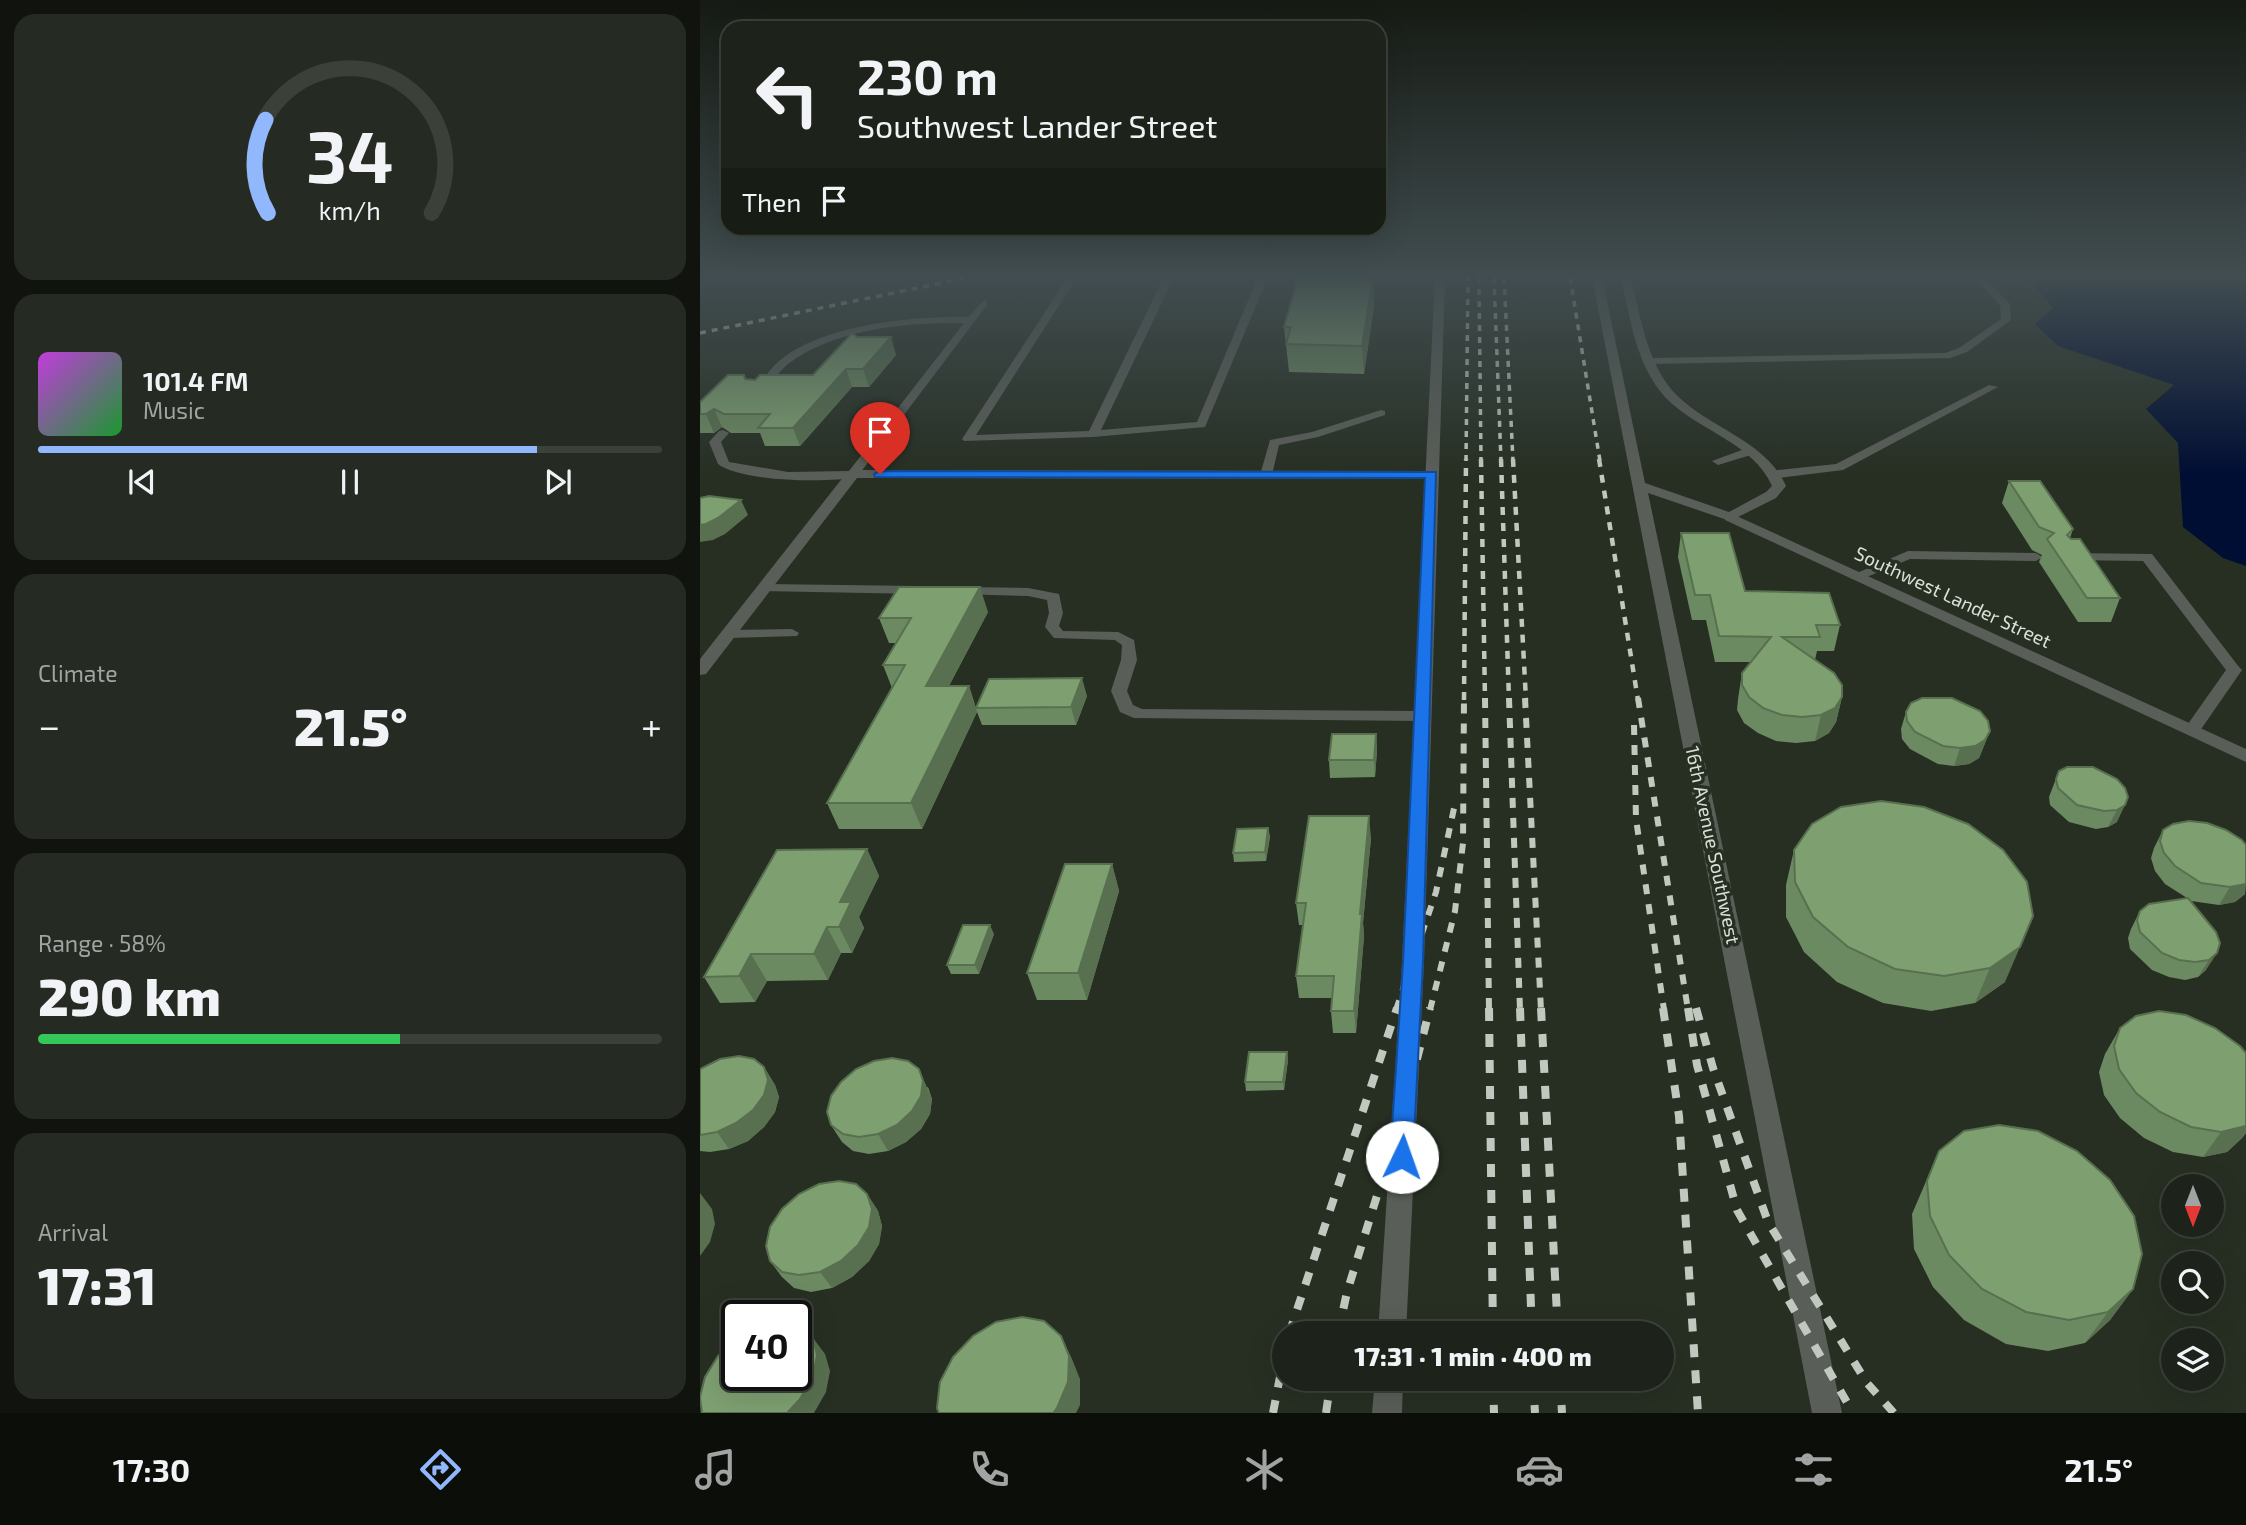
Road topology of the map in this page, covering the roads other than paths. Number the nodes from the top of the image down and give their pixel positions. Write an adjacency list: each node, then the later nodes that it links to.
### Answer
1 (826, 343): 12 (lane)
2 (953, 343): 18 (lane)
3 (1033, 343): 15 (lane)
4 (1137, 343): 15 (lane)
5 (1235, 343): 15 (lane)
6 (1437, 343): 21 (street)
7 (1610, 343): 22 (street, 16th Avenue Southwest)
8 (1644, 343): 10 (street)
9 (1974, 343): 10 (lane)
10 (1649, 361): 16 (street)
11 (1993, 387): 19 (lane)
12 (758, 393)
13 (1381, 413): 20 (lane)
14 (723, 433): 18 (lane)
15 (1093, 434)
16 (1749, 451): 17 (lane); 19 (street)
17 (1718, 461)
18 (853, 474): 20 (street); 27 (street)
19 (1777, 474): 23 (street)
20 (1266, 475): 21 (street)
21 (1432, 475): 31 (street)
22 (1639, 485): 23 (street, Southwest Lander Street); 37 (street, 16th Avenue Southwest)
23 (1730, 517): 26 (street, Southwest Lander Street)
24 (2036, 557): 26 (lane)
25 (2068, 557): 32 (lane)
26 (1857, 576): 32 (street, Southwest Lander Street)
27 (764, 588): 28 (street); 31 (lane)
28 (728, 634): 29 (lane); 30 (street)
29 (792, 634)
30 (700, 670)
31 (1421, 716): 34 (street)
32 (2191, 731): 33 (street, Southwest Lander Street)
33 (2246, 756)
34 (1393, 1321)
35 (1388, 1391): 36 (street)
36 (1387, 1413)
37 (1827, 1413)

